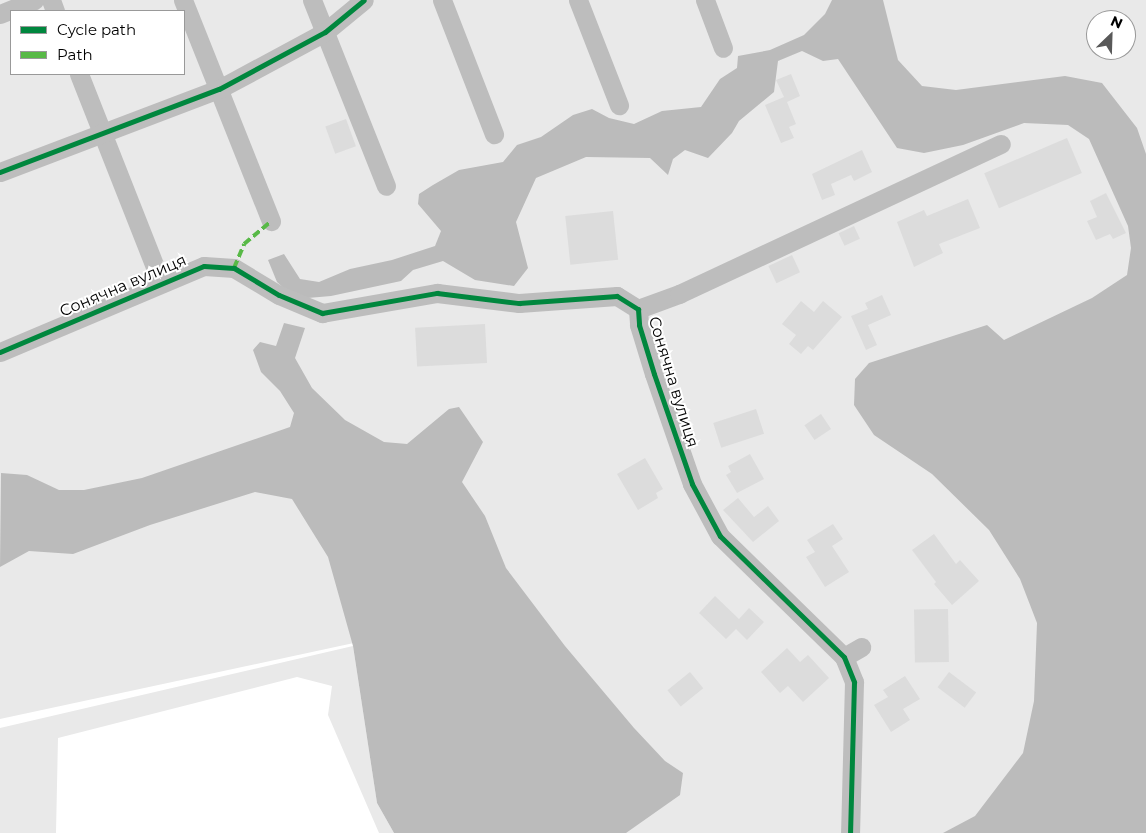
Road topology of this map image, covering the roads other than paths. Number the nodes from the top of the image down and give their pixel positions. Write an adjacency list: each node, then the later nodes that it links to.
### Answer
1 (34, 0): 8 (street)
2 (184, 0): 12 (street)
3 (312, 0): 9 (street)
4 (364, 0): 9 (street)
5 (442, 0): 15 (street)
6 (578, 0): 13 (street)
7 (705, 0): 10 (street)
8 (0, 14)
9 (325, 32): 12 (street); 18 (street)
10 (723, 48)
11 (80, 75): 14 (street)
12 (219, 89): 14 (street); 19 (street)
13 (619, 105)
14 (102, 132): 17 (street); 20 (street)
15 (494, 134)
16 (1001, 144): 21 (street, Сонячна вулиця)
17 (0, 172)
18 (386, 186)
19 (271, 221)
20 (161, 282): 21 (street, Сонячна вулиця); 22 (street, Сонячна вулиця)
21 (638, 309): 24 (street, Сонячна вулиця)
22 (0, 352)
23 (861, 647): 24 (street)
24 (844, 657): 25 (street, Сонячна вулиця)
25 (850, 833)

